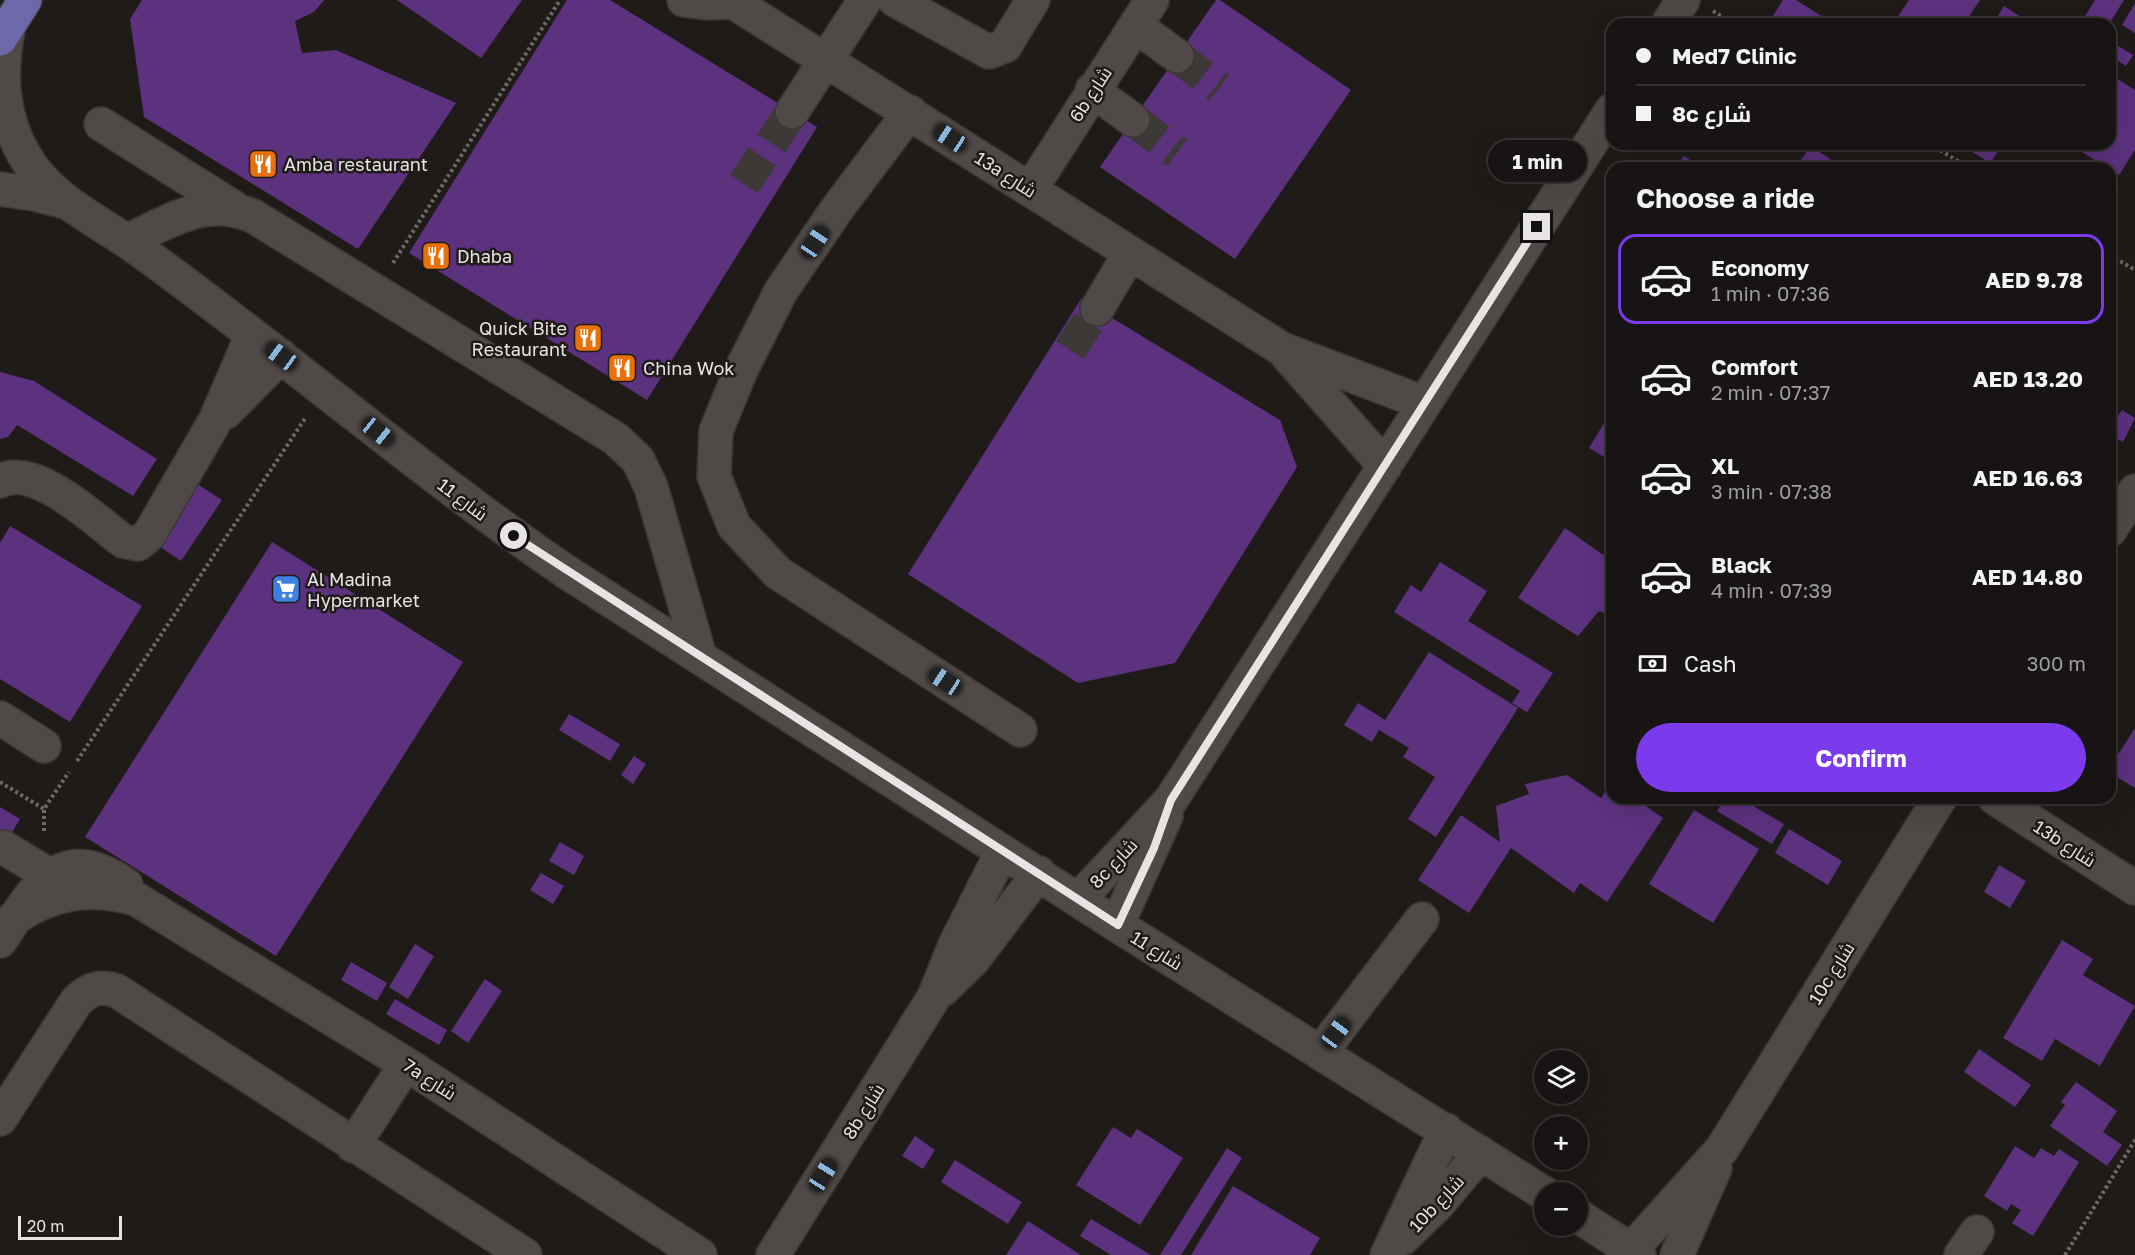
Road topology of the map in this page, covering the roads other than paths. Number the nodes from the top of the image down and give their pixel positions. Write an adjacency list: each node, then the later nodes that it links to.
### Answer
1 (684, 0): 6 (street)
2 (865, 0): 11 (street)
3 (895, 0): 4 (street)
4 (1034, 0)
5 (1683, 0): 8 (street)
6 (731, 1): 11 (street, 13a شارع)
7 (1144, 13): 10 (street); 12 (street, 6b شارع)
8 (1672, 18)
9 (11, 21): 20 (street, شارع 11)
10 (1177, 56)
11 (825, 61): 13 (street); 14 (street, 13a شارع)
12 (1092, 90): 16 (street); 19 (street, 6b شارع)
13 (792, 112)
14 (910, 112): 19 (street, 13a شارع); 36 (street)
15 (1606, 119): 28 (street, 8c شارع)
16 (1133, 120)
17 (101, 124): 21 (street)
18 (0, 189): 20 (street, شارع 11)
19 (1030, 190): 23 (street, 13a شارع)
20 (67, 203): 22 (street, شارع 11)
21 (237, 210): 22 (street); 34 (street)
22 (128, 241): 25 (street, شارع 11)
23 (1130, 253): 24 (street); 26 (street, 13a شارع)
24 (1096, 309)
25 (252, 334): 27 (street, شارع 11); 29 (street)
26 (1282, 349): 28 (street, 13a شارع); 30 (street, 13a شارع)
27 (281, 356): 29 (street); 34 (street, شارع 11)
28 (1424, 403): 30 (street, 8c شارع)
29 (215, 421): 31 (street)
30 (1385, 466): 38 (street, 8c شارع)
31 (0, 481)
32 (2135, 491): 33 (street)
33 (2116, 521)
34 (700, 657): 42 (street, شارع 11)
35 (0, 718): 37 (street)
36 (1020, 730)
37 (44, 746)
38 (1171, 800): 46 (street, 8c شارع); 49 (street, 8c شارع)
39 (1936, 804): 57 (street, 10c شارع)
40 (2004, 804): 45 (street, 13b شارع)
41 (3, 847): 43 (street)
42 (1002, 852): 44 (street, شارع 11); 51 (street, 8b شارع)
43 (56, 872): 47 (street, 7a شارع); 50 (street, 7a شارع)
44 (1038, 873): 46 (street, شارع 11); 51 (street, 8b شارع)
45 (2135, 888)
46 (1079, 899): 49 (street, شارع 11)
47 (156, 909): 50 (street, 7a شارع); 53 (street, 7a شارع)
48 (1422, 919): 52 (street)
49 (1118, 925): 52 (street, شارع 11)
50 (4, 933)
51 (934, 997): 65 (street, 8b شارع)
52 (1322, 1052): 55 (street, شارع 11)
53 (406, 1064): 56 (street); 64 (street, 7a شارع)
54 (0, 1119): 56 (street)
55 (1446, 1130): 58 (street, شارع 11); 62 (street, 10b شارع)
56 (353, 1146): 63 (street)
57 (1722, 1149): 61 (street, 10c شارع); 66 (street, 10c شارع)
58 (1481, 1153): 59 (street, شارع 11); 62 (street, 10b شارع)
59 (1534, 1187)
60 (1588, 1222): 61 (street)
61 (1635, 1252)
62 (1388, 1254)
63 (525, 1255)
64 (700, 1255)
65 (773, 1255)
66 (1677, 1255)

